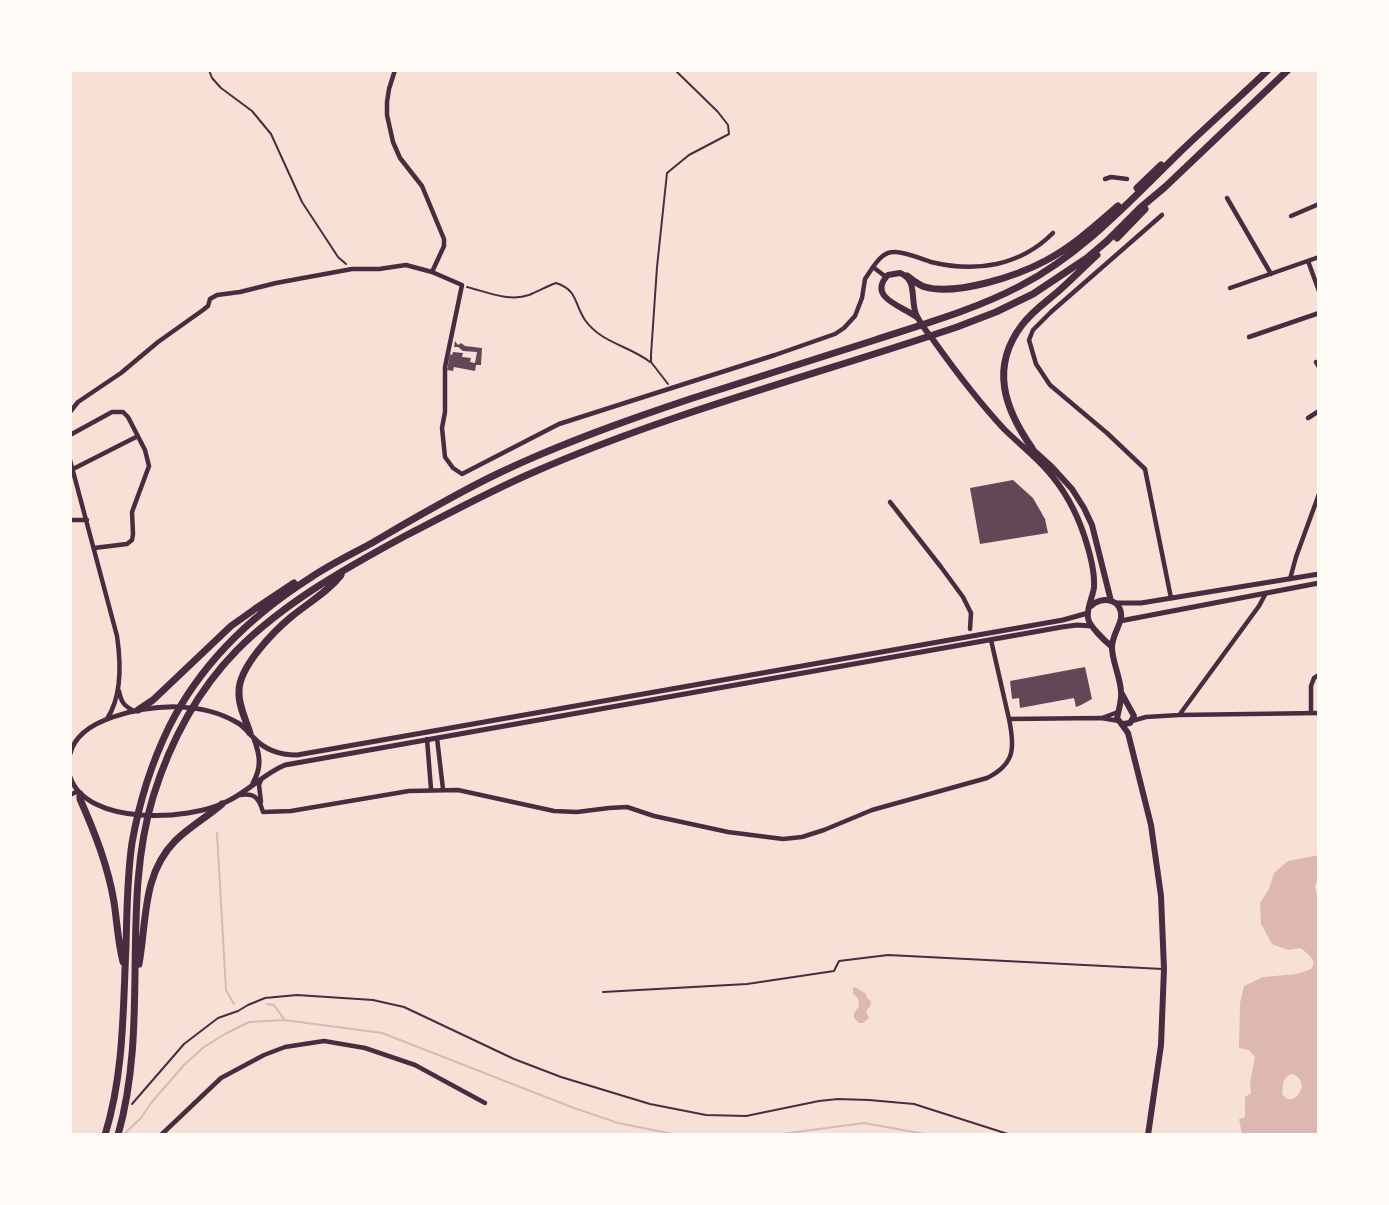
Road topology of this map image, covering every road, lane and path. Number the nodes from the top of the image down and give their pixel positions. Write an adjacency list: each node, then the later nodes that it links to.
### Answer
1 (209, 70): 18 (path)
2 (395, 70): 19 (street)
3 (675, 70): 31 (path)
4 (1268, 70): 6 (highway)
5 (1288, 70): 9 (highway)
6 (1179, 153): 21 (highway); 51 (highway)
7 (1105, 179): 8 (street)
8 (1127, 179)
9 (1165, 187): 39 (highway); 49 (highway)
10 (1227, 198): 20 (street)
11 (1319, 204): 13 (street)
12 (1162, 215): 55 (street)
13 (1292, 216)
14 (1053, 233): 17 (street)
15 (1319, 257): 16 (street)
16 (1308, 261): 20 (street); 26 (street)
17 (873, 267): 22 (street); 32 (street)
18 (352, 270): 19 (street); 34 (street)
19 (432, 272): 23 (street)
20 (1271, 274): 24 (street)
21 (907, 276): 22 (main road); 25 (main road)
22 (886, 277): 27 (main road)
23 (461, 285): 31 (path); 32 (street)
24 (1230, 288)
25 (912, 290): 27 (main road); 29 (main road)
26 (1319, 291)
27 (893, 303): 29 (main road)
28 (1319, 313): 30 (street)
29 (918, 318): 36 (main road)
30 (1249, 337)
31 (651, 362): 32 (path)
32 (671, 388)
33 (1319, 411): 35 (street)
34 (70, 412)
35 (1308, 418)
36 (1005, 430): 39 (main road); 57 (main road)
37 (70, 435): 38 (street)
38 (138, 436): 41 (street); 48 (street)
39 (1032, 448): 56 (main road)
40 (70, 460): 41 (street)
41 (73, 469): 47 (street)
42 (1319, 494): 45 (street)
43 (890, 502): 60 (street)
44 (1319, 513): 45 (street)
45 (1312, 514): 52 (street)
46 (70, 520): 47 (street)
47 (87, 520): 48 (street)
48 (94, 548): 65 (street)
49 (343, 571): 77 (highway); 94 (highway)
50 (1319, 574): 52 (street)
51 (308, 579): 67 (highway); 92 (highway)
52 (1290, 579): 55 (street)
53 (1319, 583): 54 (street)
54 (1266, 592): 58 (street); 71 (street)
55 (1171, 598): 56 (street)
56 (1113, 602): 57 (main road); 58 (main road)
57 (1089, 609): 59 (main road); 77 (street)
58 (1119, 623): 61 (main road); 63 (main road)
59 (1091, 626): 61 (main road); 62 (street)
60 (970, 629)
61 (1098, 631): 63 (main road)
62 (991, 640): 74 (street); 78 (street)
63 (1111, 646): 66 (main road)
64 (1319, 675): 69 (street)
65 (118, 687): 67 (street); 73 (street)
66 (1121, 692): 68 (main road); 75 (main road)
67 (136, 710): 73 (street); 77 (street)
68 (1119, 711): 72 (street); 75 (main road); 75 (main road)
69 (1311, 713): 70 (street); 71 (street)
70 (1319, 713)
71 (1179, 715): 75 (street)
72 (1101, 718): 74 (street); 75 (street)
73 (107, 719): 76 (street)
74 (1009, 719): 86 (street)
75 (1128, 719): 93 (main road)
76 (80, 736): 80 (street); 81 (street)
77 (252, 736): 84 (street)
78 (437, 737): 79 (street); 86 (street)
79 (427, 739): 82 (street); 85 (street)
80 (70, 742)
81 (70, 754)
82 (262, 777): 84 (street); 90 (street)
83 (71, 782): 87 (street)
84 (251, 785): 88 (street)
85 (431, 789): 86 (street); 90 (street)
86 (443, 789)
87 (79, 793): 89 (street); 91 (street); 92 (highway)
88 (240, 795): 90 (street); 91 (street)
89 (70, 796)
90 (261, 803)
91 (222, 804): 94 (highway)
92 (124, 969): 98 (highway)
93 (1164, 969): 95 (lane); 102 (main road)
94 (136, 982): 99 (highway)
95 (603, 992)
96 (485, 1103): 100 (street)
97 (125, 1110): 101 (path)
98 (105, 1135)
99 (118, 1135)
100 (161, 1135)
101 (1011, 1135)
102 (1148, 1135)

